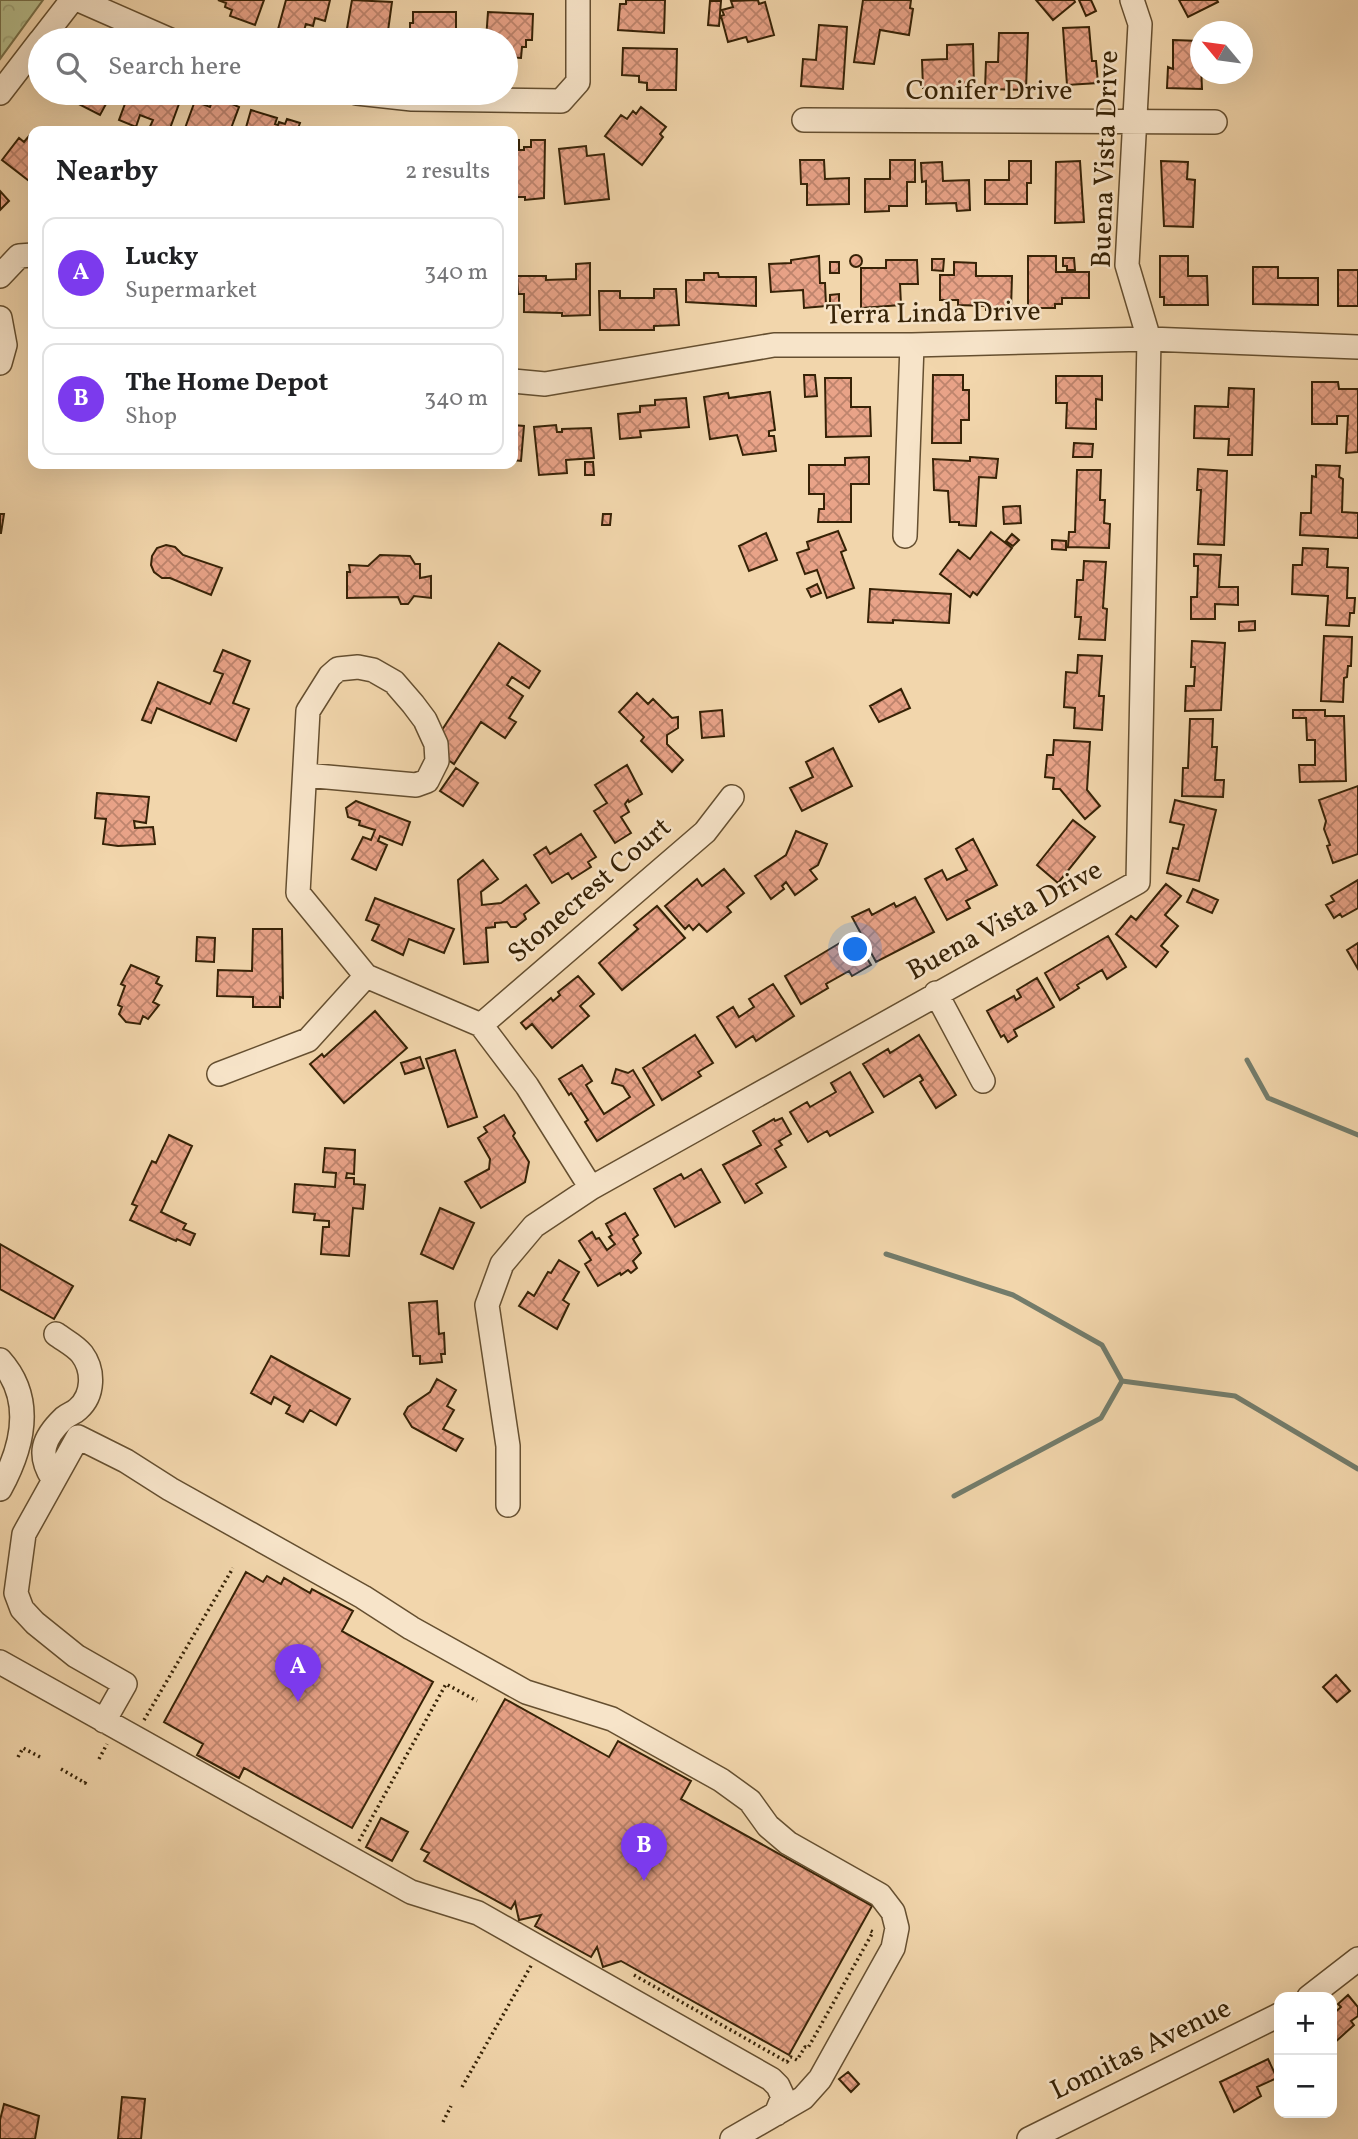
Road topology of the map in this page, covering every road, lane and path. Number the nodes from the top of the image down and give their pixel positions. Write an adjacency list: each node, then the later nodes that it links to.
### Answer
1 (72, 0): 5 (street)
2 (79, 0): 6 (street)
3 (578, 0): 9 (street)
4 (1132, 0): 11 (street, Buena Vista Drive)
5 (51, 28)
6 (143, 28)
7 (28, 57): 8 (street)
8 (0, 93)
9 (518, 101)
10 (804, 120): 11 (street, Conifer Drive)
11 (1133, 122): 12 (street, Conifer Drive); 16 (street, Buena Vista Drive)
12 (1215, 122)
13 (28, 255): 14 (street)
14 (0, 276)
15 (0, 318): 19 (street)
16 (1149, 339): 17 (street, Terra Linda Drive); 18 (street, Terra Linda Drive); 25 (street, Buena Vista Drive)
17 (912, 345): 20 (street, Terra Linda Drive); 21 (street)
18 (1358, 347)
19 (0, 363)
20 (518, 381)
21 (905, 536)
22 (305, 775): 22 (street); 24 (street)
23 (732, 797): 26 (street, Stonecrest Court)
24 (366, 976): 26 (street); 27 (street)
25 (936, 993): 28 (street); 29 (street, Buena Vista Drive)
26 (481, 1025): 29 (street)
27 (219, 1074)
28 (983, 1081)
29 (591, 1188): 34 (street, Buena Vista Drive)
30 (56, 1334): 32 (street)
31 (0, 1360): 33 (street)
32 (53, 1479): 39 (street); 54 (street)
33 (0, 1489)
34 (508, 1505)
35 (233, 1568): 38 (path)
36 (0, 1662): 39 (street)
37 (477, 1701): 45 (path)
38 (136, 1720)
39 (107, 1730): 42 (path); 54 (street)
40 (18, 1757): 41 (path)
41 (40, 1757)
42 (99, 1759)
43 (61, 1769): 44 (path)
44 (87, 1779)
45 (356, 1846)
46 (869, 1930): 49 (path)
47 (1358, 1959): 50 (street)
48 (534, 1960): 52 (path)
49 (633, 1975)
50 (1315, 1992)
51 (1274, 2017): 57 (street, Lomitas Avenue)
52 (462, 2087)
53 (451, 2106): 55 (path)
54 (776, 2114): 56 (street)
55 (443, 2122)
56 (732, 2139)
57 (1029, 2139)

